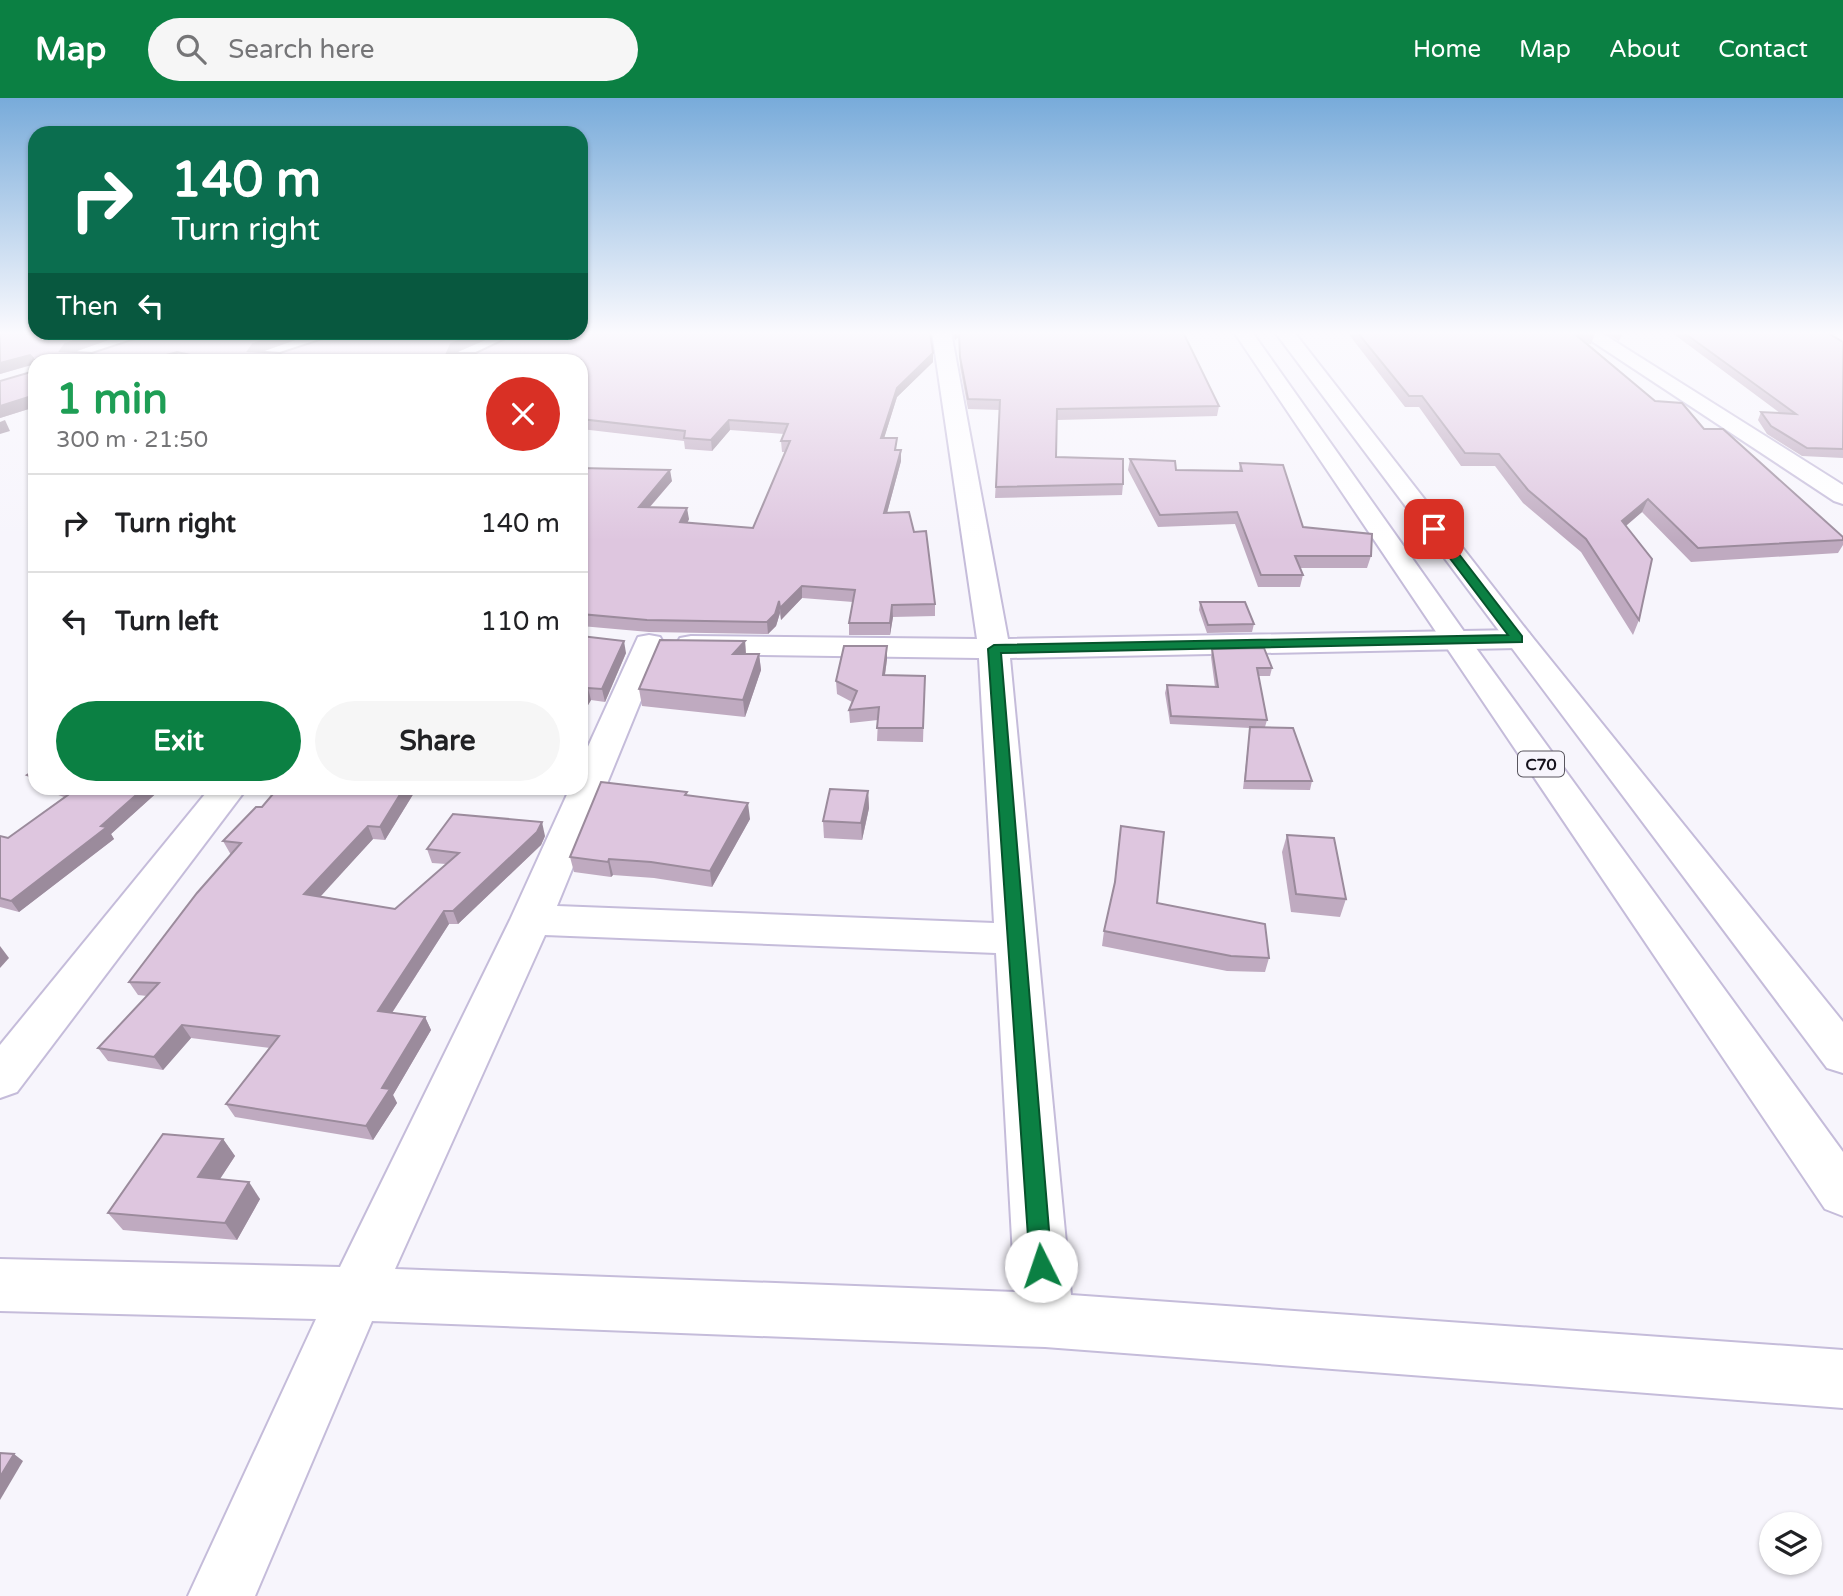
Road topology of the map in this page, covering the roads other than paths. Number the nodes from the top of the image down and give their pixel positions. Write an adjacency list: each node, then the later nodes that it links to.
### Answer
1 (953, 402): 8 (main road)
2 (1291, 402): 6 (main road, C70)
3 (1337, 402): 7 (main road)
4 (1696, 402): 5 (main road)
5 (1843, 496)
6 (1454, 639): 7 (main road); 8 (main road); 16 (main road, C70)
7 (1518, 639): 14 (main road)
8 (994, 649): 9 (main road); 13 (main road)
9 (588, 770)
10 (223, 795): 15 (main road)
11 (578, 795): 12 (main road)
12 (531, 920): 13 (main road); 18 (main road)
13 (1016, 939): 19 (main road)
14 (1843, 1055)
15 (0, 1079)
16 (1843, 1193)
17 (0, 1285): 18 (main road)
18 (356, 1294): 19 (main road); 21 (main road)
19 (1045, 1320): 20 (main road)
20 (1843, 1379)
21 (221, 1596)

